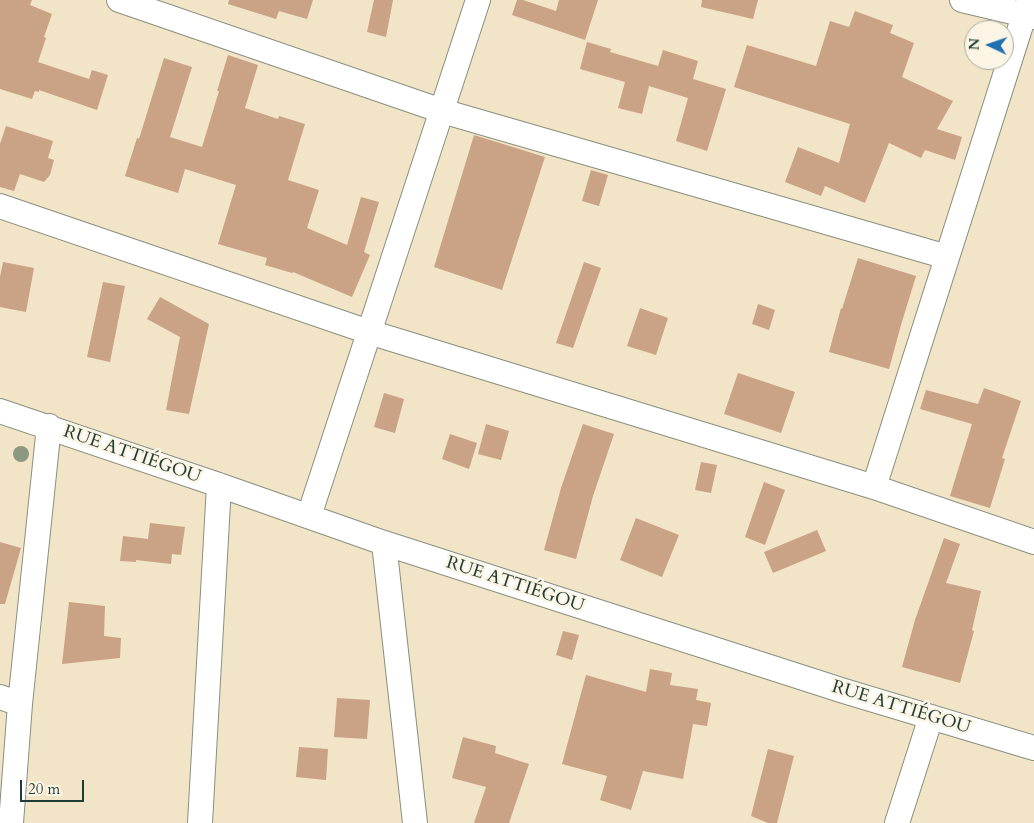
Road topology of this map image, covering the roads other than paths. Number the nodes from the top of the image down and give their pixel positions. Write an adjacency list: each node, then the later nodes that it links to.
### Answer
1 (119, 0): 5 (street)
2 (478, 0): 5 (street)
3 (962, 0): 4 (street)
4 (1029, 10): 7 (street)
5 (442, 111): 7 (street); 8 (street)
6 (0, 206): 8 (street)
7 (948, 257): 12 (street)
8 (369, 332): 12 (street); 13 (street)
9 (0, 411): 10 (street, RUE ATTIÉGOU)
10 (49, 426): 11 (street, RUE ATTIÉGOU); 16 (street)
11 (219, 484): 13 (street, RUE ATTIÉGOU); 20 (street)
12 (874, 487): 14 (street)
13 (309, 516): 15 (street, RUE ATTIÉGOU)
14 (1034, 542)
15 (384, 543): 17 (street, RUE ATTIÉGOU); 21 (street)
16 (10, 701): 19 (street)
17 (931, 717): 18 (street, RUE ATTIÉGOU); 22 (street)
18 (1034, 748)
19 (10, 823)
20 (200, 823)
21 (415, 823)
22 (897, 823)

